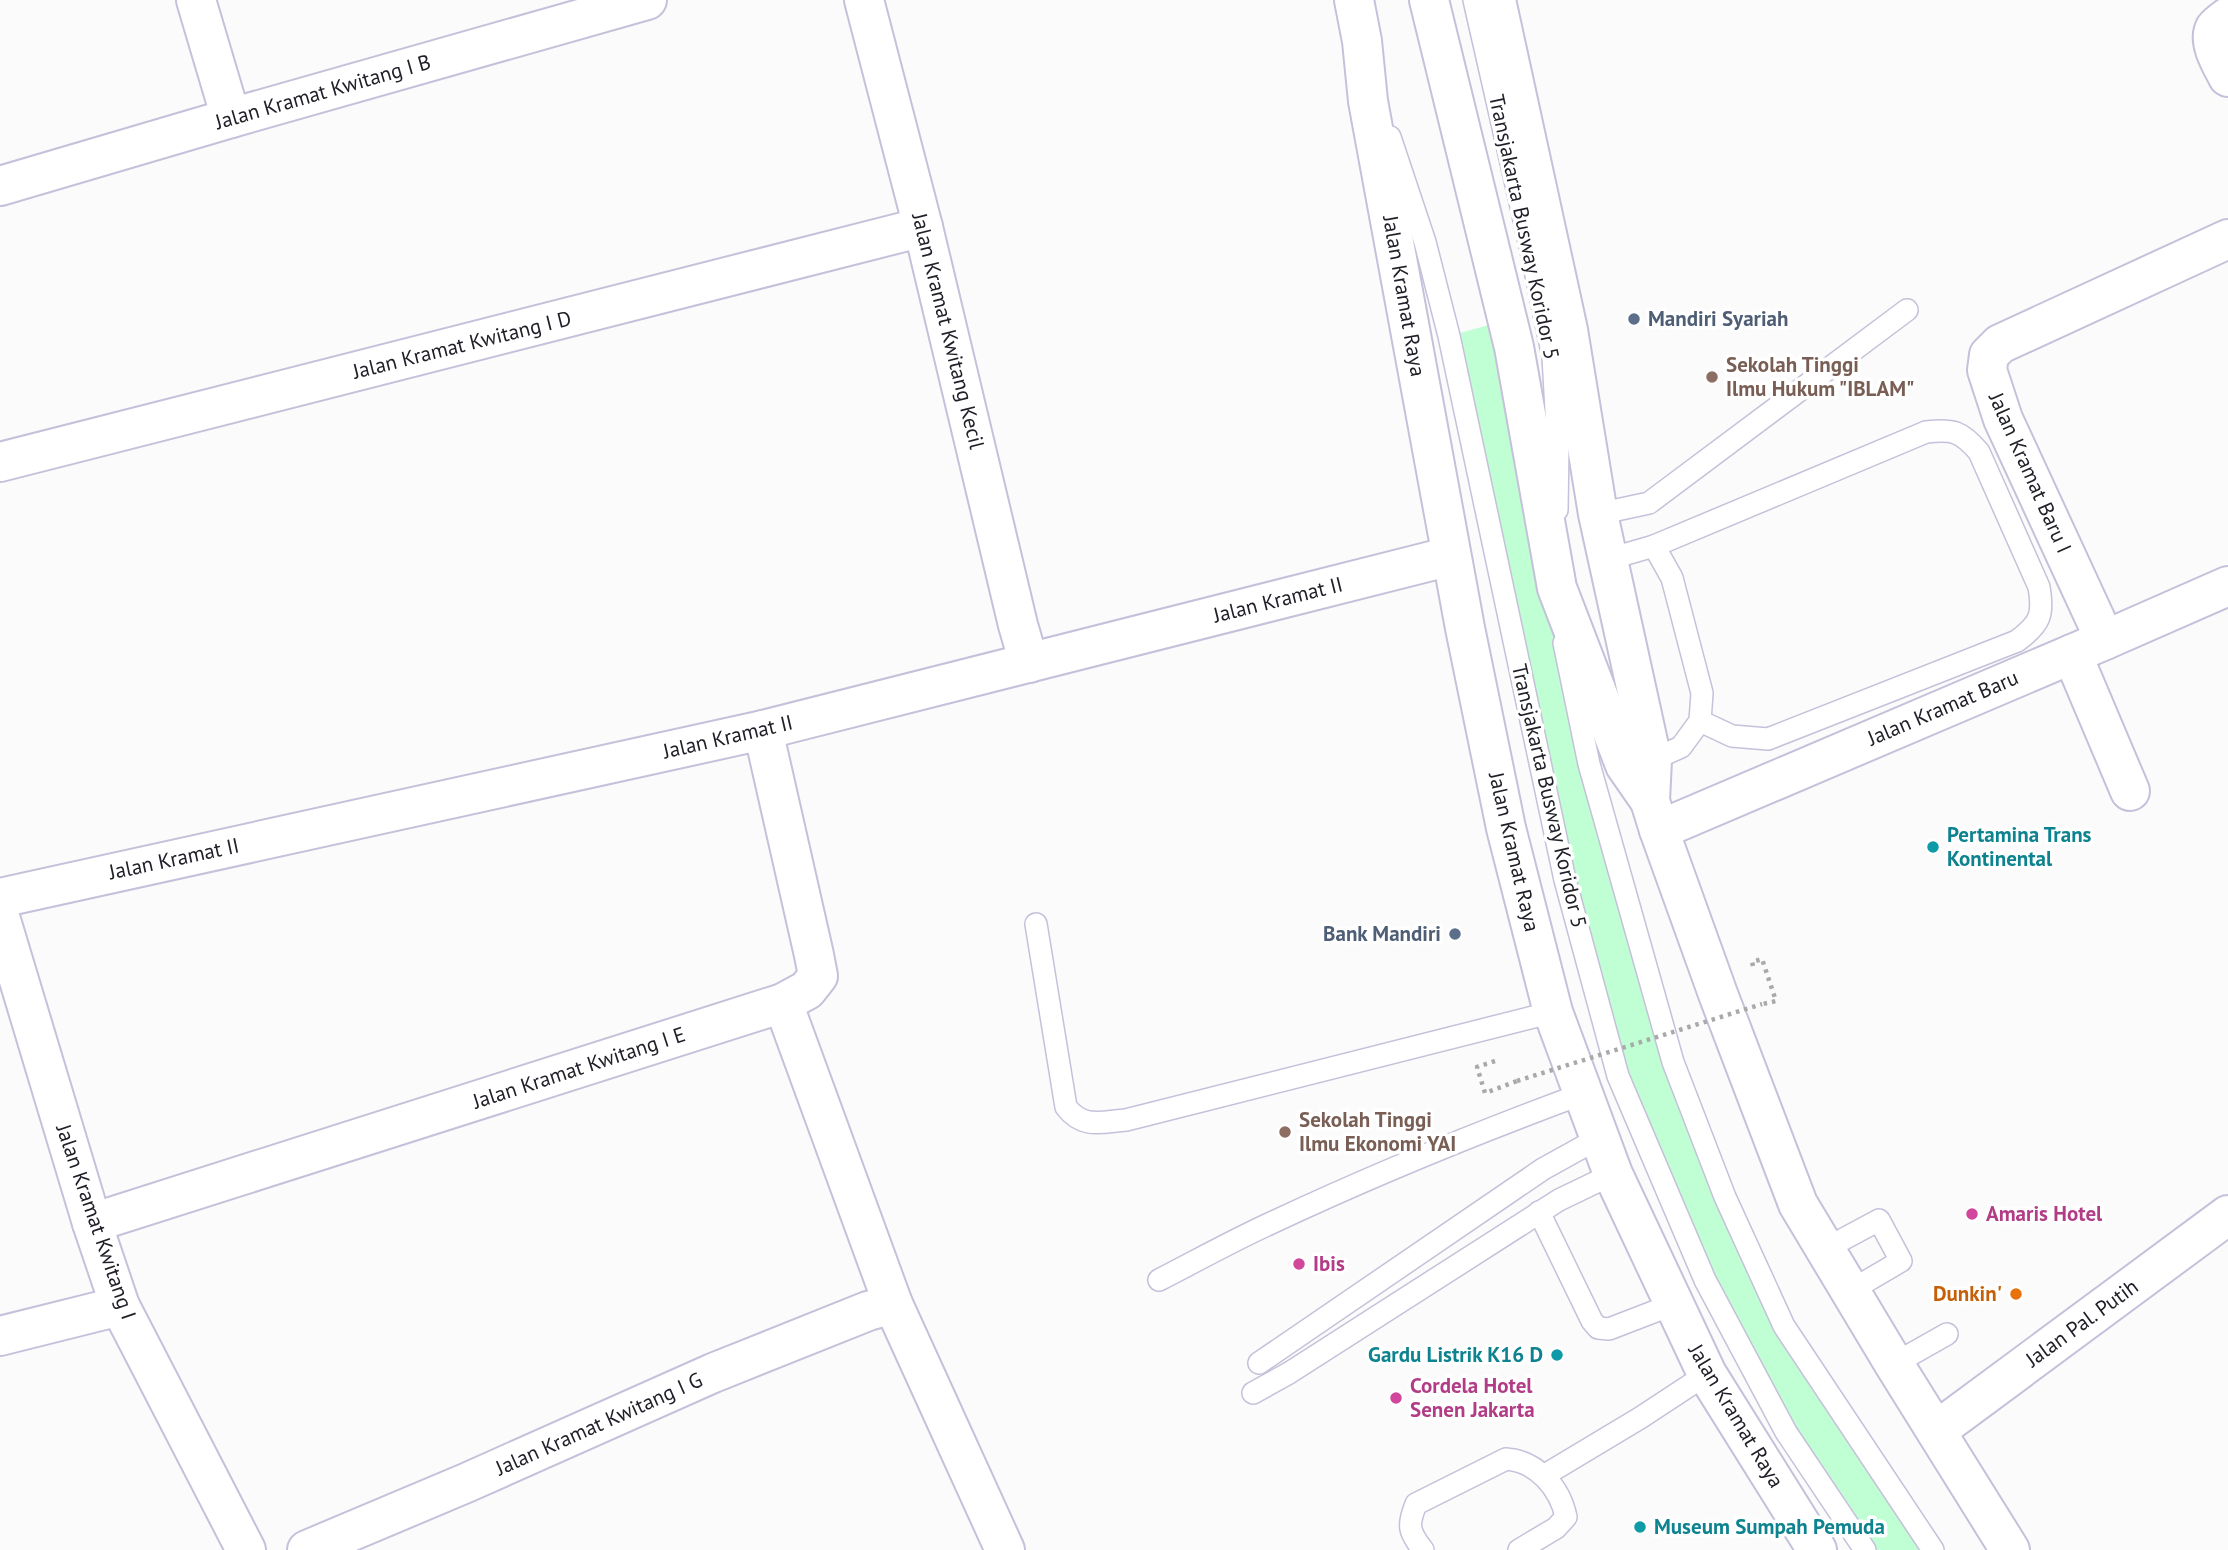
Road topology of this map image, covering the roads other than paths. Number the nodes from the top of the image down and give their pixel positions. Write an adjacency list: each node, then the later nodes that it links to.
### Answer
1 (196, 0): 14 (street)
2 (647, 0): 14 (street, Jalan Kramat Kwitang I B)
3 (864, 0): 16 (street, Jalan Kramat Kwitang Kecil)
4 (1331, 0): 13 (street, Jalan Kramat Raya)
5 (1341, 0): 11 (lane, Transjakarta Busway Koridor 5)
6 (1354, 0): 11 (street, Jalan Kramat Raya)
7 (1429, 0): 25 (street)
8 (1474, 0): 25 (lane, Transjakarta Busway Koridor 5)
9 (1496, 0): 20 (street)
10 (2228, 17): 12 (street)
11 (1362, 48): 13 (street, Jalan Kramat Raya); 64 (lane, Transjakarta Busway Koridor 5)
12 (2228, 77)
13 (1368, 101): 22 (street, Jalan Kramat Raya)
14 (231, 118): 15 (street, Jalan Kramat Kwitang I B)
15 (0, 187)
16 (923, 227): 19 (street, Jalan Kramat Kwitang I D); 27 (street, Jalan Kramat Kwitang Kecil)
17 (2228, 239): 26 (street, Jalan Kramat Baru I)
18 (1907, 310): 20 (lane)
19 (0, 462)
20 (1598, 514): 23 (street)
21 (1654, 546): 23 (lane); 28 (lane); 28 (lane)
22 (1451, 556): 27 (street, Jalan Kramat II); 37 (street, Jalan Kramat Raya)
23 (1609, 559): 30 (street)
24 (2228, 586): 26 (street, Jalan Kramat Baru)
25 (1557, 588): 32 (street); 65 (lane, Transjakarta Busway Koridor 5)
26 (2089, 647): 31 (street); 32 (street, Jalan Kramat Baru)
27 (1029, 663): 29 (street, Jalan Kramat II)
28 (1700, 721): 30 (lane)
29 (763, 730): 33 (street, Jalan Kramat II); 36 (street, Jalan Kramat Kwitang I E)
30 (1652, 760): 32 (street)
31 (2130, 791)
32 (1654, 816): 44 (street)
33 (0, 898)
34 (0, 917): 43 (street, Jalan Kramat Kwitang I)
35 (1036, 924): 37 (lane)
36 (783, 1003): 43 (street, Jalan Kramat Kwitang I E); 47 (street)
37 (1553, 1012): 38 (street, Jalan Kramat Raya)
38 (1582, 1094): 39 (street, Jalan Kramat Raya); 45 (lane)
39 (1599, 1138): 40 (street, Jalan Kramat Raya); 52 (lane)
40 (1613, 1174): 41 (lane); 48 (street, Jalan Kramat Raya)
41 (1539, 1212): 48 (lane); 55 (lane)
42 (2228, 1215): 56 (street, Jalan Pal. Putih)
43 (92, 1223): 49 (street, Jalan Kramat Kwitang I)
44 (1825, 1248): 46 (street); 46 (lane)
45 (1159, 1280)
46 (1850, 1291): 53 (street)
47 (893, 1304): 58 (street); 60 (street, Jalan Kramat Kwitang I G)
48 (1674, 1304): 54 (street, Jalan Kramat Raya)
49 (120, 1306): 51 (street); 59 (street, Jalan Kramat Kwitang I)
50 (1947, 1334): 53 (lane)
51 (0, 1336)
52 (1259, 1363)
53 (1894, 1364): 56 (street)
54 (1707, 1374): 57 (lane); 63 (street, Jalan Kramat Raya)
55 (1253, 1393)
56 (1936, 1431): 66 (street)
57 (1545, 1475): 61 (lane); 62 (lane)
58 (1002, 1549)
59 (246, 1550)
60 (307, 1550)
61 (1423, 1550)
62 (1519, 1550)
63 (1817, 1550)
64 (1865, 1550)
65 (1933, 1550)
66 (2010, 1550)

